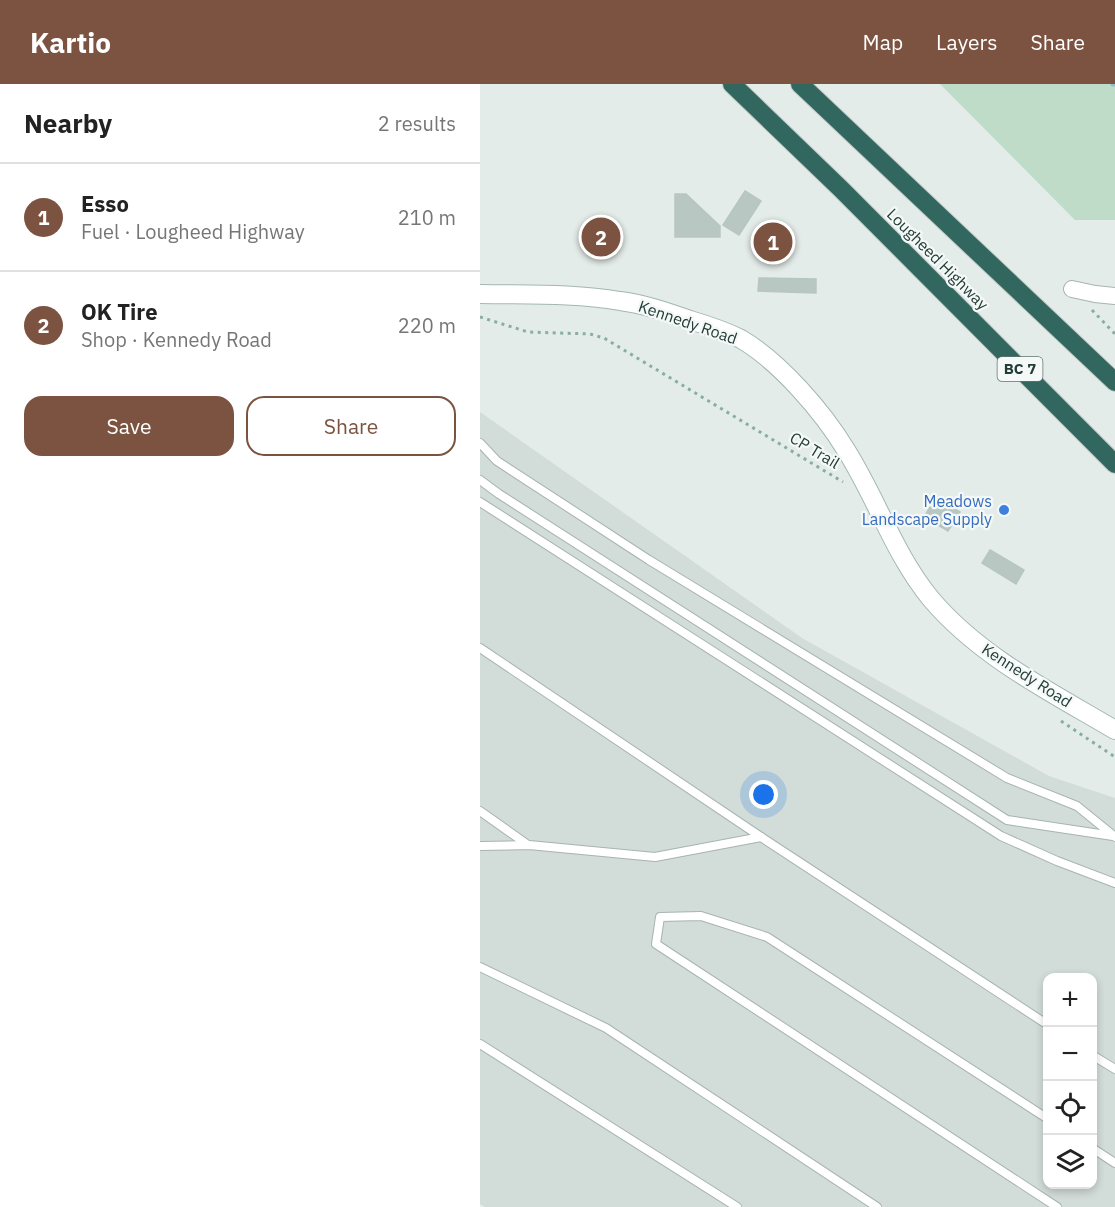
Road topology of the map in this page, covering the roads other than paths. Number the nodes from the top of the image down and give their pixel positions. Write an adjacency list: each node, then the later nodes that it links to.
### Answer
1 (732, 84): 8 (highway, Lougheed Highway / BC 7)
2 (800, 84): 6 (highway, Lougheed Highway)
3 (1072, 289): 5 (street)
4 (480, 294): 12 (main road, Kennedy Road)
5 (1115, 296)
6 (1115, 382)
7 (480, 443): 14 (lane)
8 (1115, 464)
9 (480, 480): 14 (lane)
10 (480, 502): 18 (lane)
11 (480, 648): 15 (lane)
12 (1115, 730)
13 (480, 811): 16 (lane)
14 (1114, 836)
15 (761, 837): 16 (lane); 20 (lane)
16 (529, 845): 17 (lane)
17 (480, 846)
18 (1115, 884)
19 (480, 967): 28 (lane)
20 (1043, 1022)
21 (480, 1044): 27 (lane)
22 (1097, 1058): 23 (lane)
23 (1115, 1070)
24 (1043, 1116): 29 (lane)
25 (1097, 1151): 26 (lane)
26 (1115, 1163)
27 (737, 1207)
28 (877, 1207)
29 (1057, 1207)

